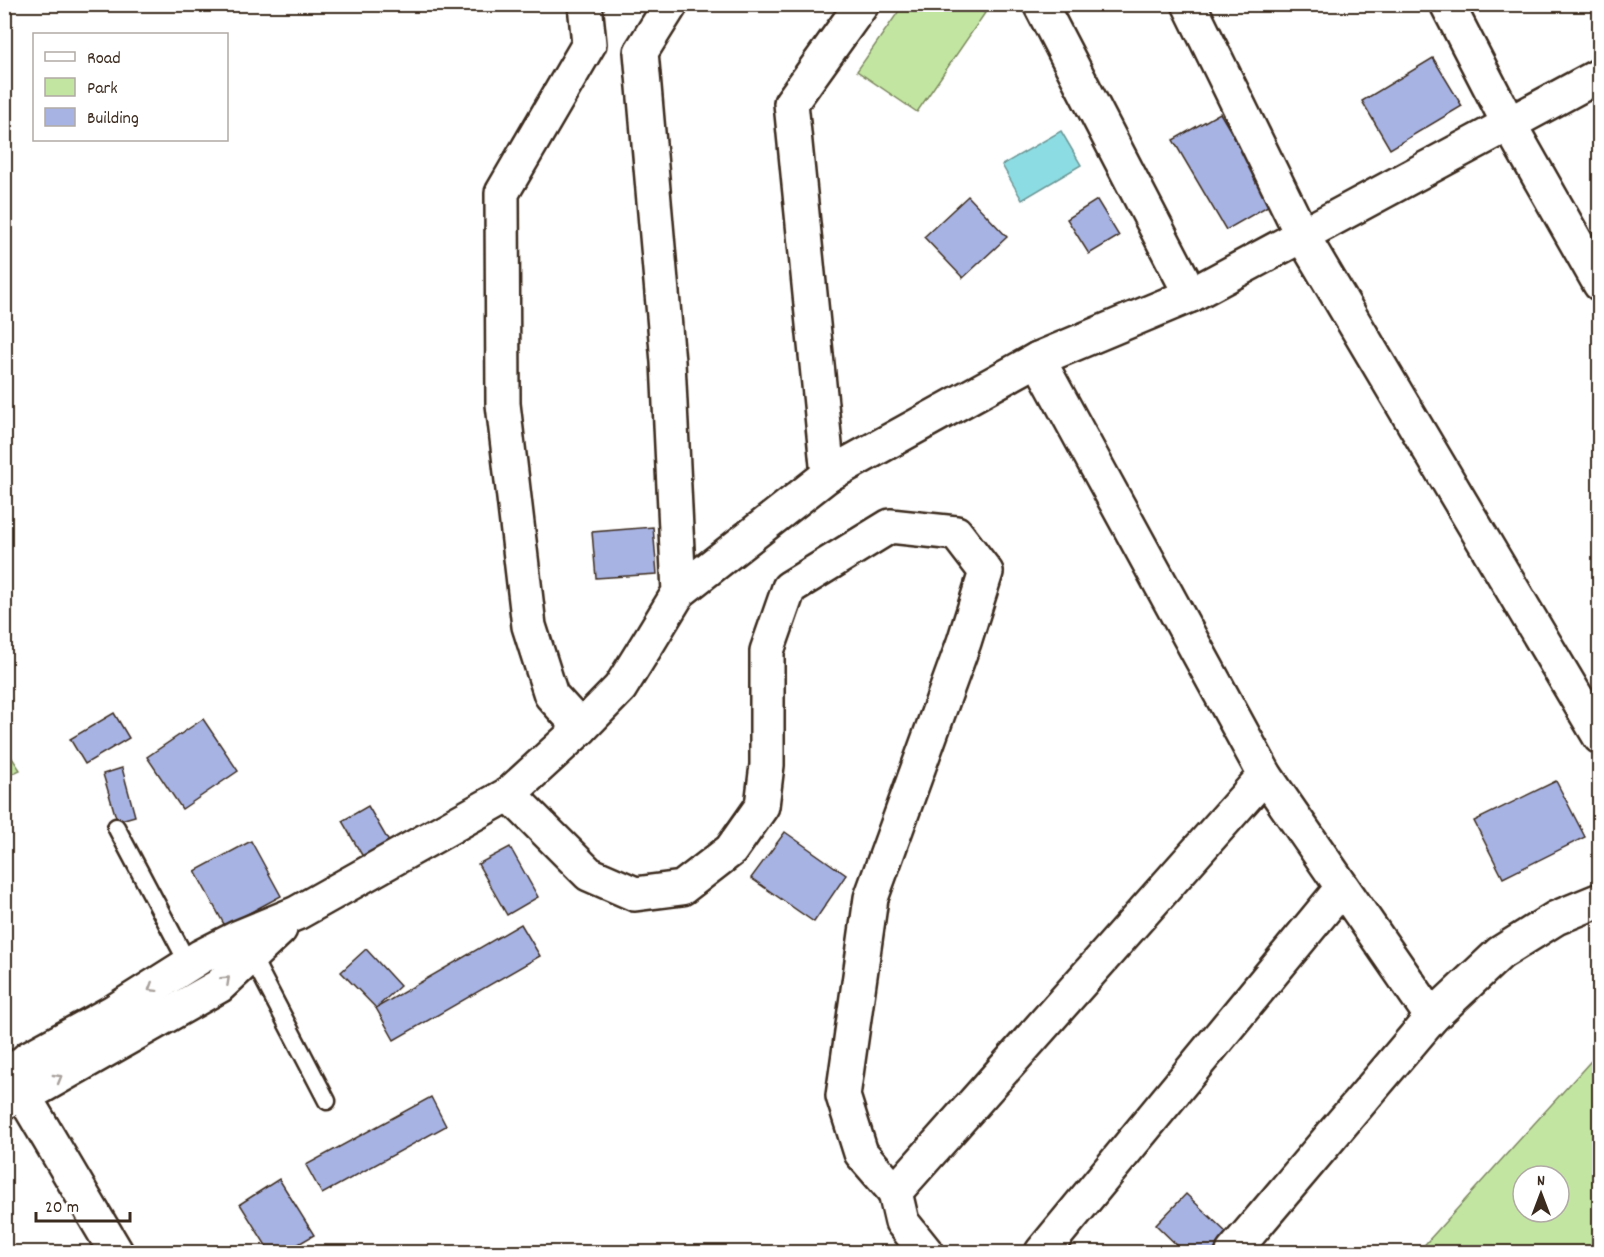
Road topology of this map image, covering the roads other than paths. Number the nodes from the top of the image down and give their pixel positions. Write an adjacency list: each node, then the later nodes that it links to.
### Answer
1 (585, 4): 7 (street)
2 (671, 4): 8 (street)
3 (862, 4): 15 (street)
4 (1040, 4): 13 (street)
5 (1189, 4): 11 (street)
6 (1447, 4): 10 (street)
7 (589, 44): 8 (street); 17 (street)
8 (641, 52): 16 (street)
9 (1599, 75): 10 (street)
10 (1509, 124): 11 (street); 12 (street)
11 (1302, 235): 13 (street); 18 (street)
12 (1599, 285)
13 (1191, 295): 14 (street)
14 (1038, 359): 15 (street); 19 (street)
15 (828, 475): 16 (street)
16 (679, 592): 17 (street)
17 (581, 728): 20 (street)
18 (1599, 737)
19 (1265, 775): 22 (street); 30 (street)
20 (509, 794): 24 (street); 30 (street)
21 (116, 827): 26 (lane)
22 (1342, 888): 27 (street); 33 (street)
23 (1599, 900): 27 (street)
24 (297, 913): 25 (street); 26 (street)
25 (251, 955): 28 (street, one-way to 25); 29 (lane)
26 (189, 965): 28 (street, one-way to 28)
27 (1432, 1017): 34 (street)
28 (10, 1088): 31 (street)
29 (327, 1101)
30 (895, 1192): 32 (street)
31 (116, 1252)
32 (926, 1252)
33 (1042, 1252)
34 (1233, 1252)

